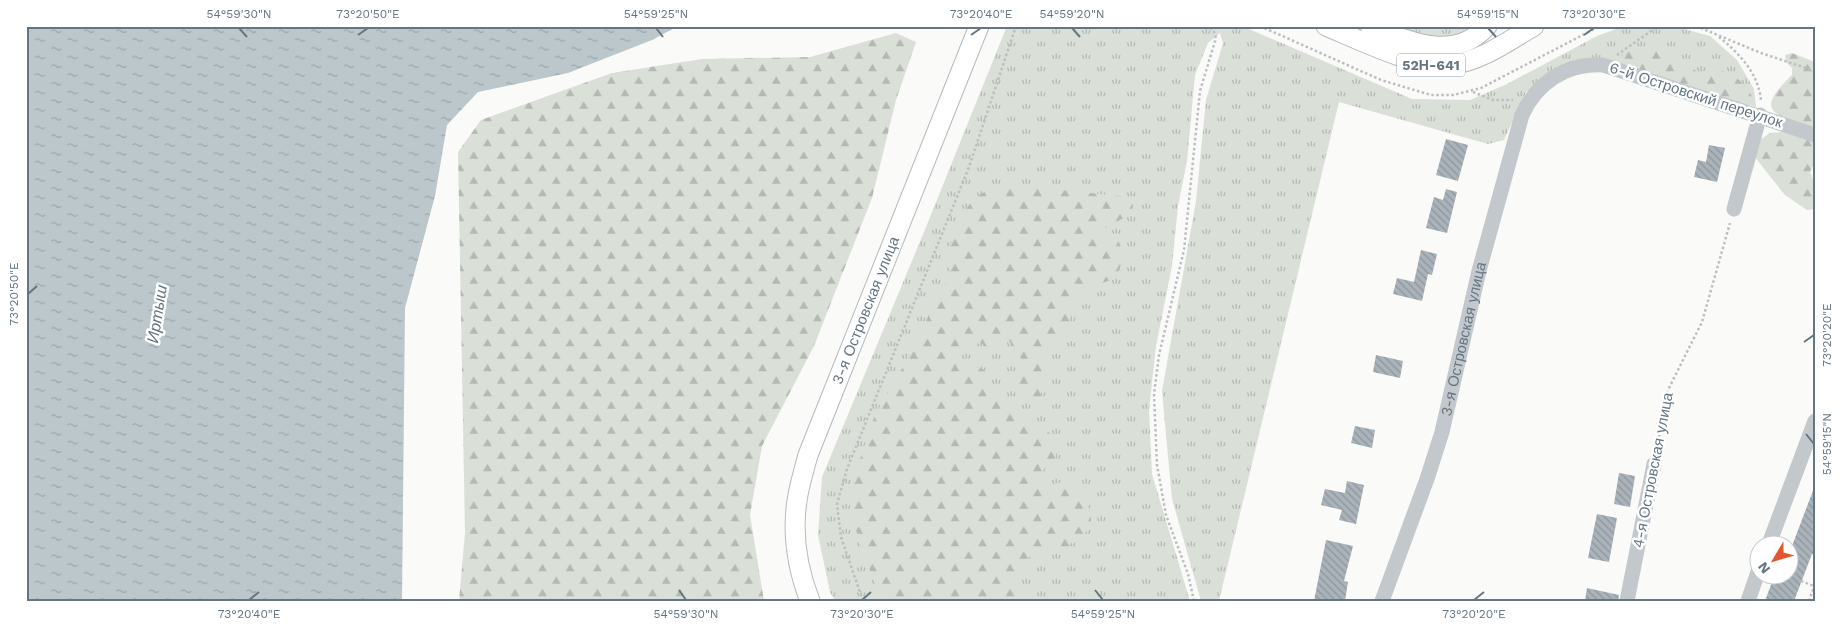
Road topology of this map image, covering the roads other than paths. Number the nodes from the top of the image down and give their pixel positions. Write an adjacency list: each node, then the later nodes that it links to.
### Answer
1 (978, 26): 14 (main road, 3-я Островская улица)
2 (1326, 26): 5 (main road, 52Н-641)
3 (1370, 26): 4 (main road, 52Н-641)
4 (1487, 26)
5 (1534, 26)
6 (1548, 80): 7 (street, 6-й Островский переулок); 15 (street, 3-я Островская улица)
7 (1760, 115): 8 (street, 6-й Островский переулок); 9 (street)
8 (1815, 134)
9 (1734, 209)
10 (1815, 421): 12 (street)
11 (1654, 464): 16 (street, 4-я Островская улица)
12 (1773, 534)
13 (1754, 584): 17 (street)
14 (810, 601)
15 (1382, 601)
16 (1628, 601)
17 (1748, 601)

